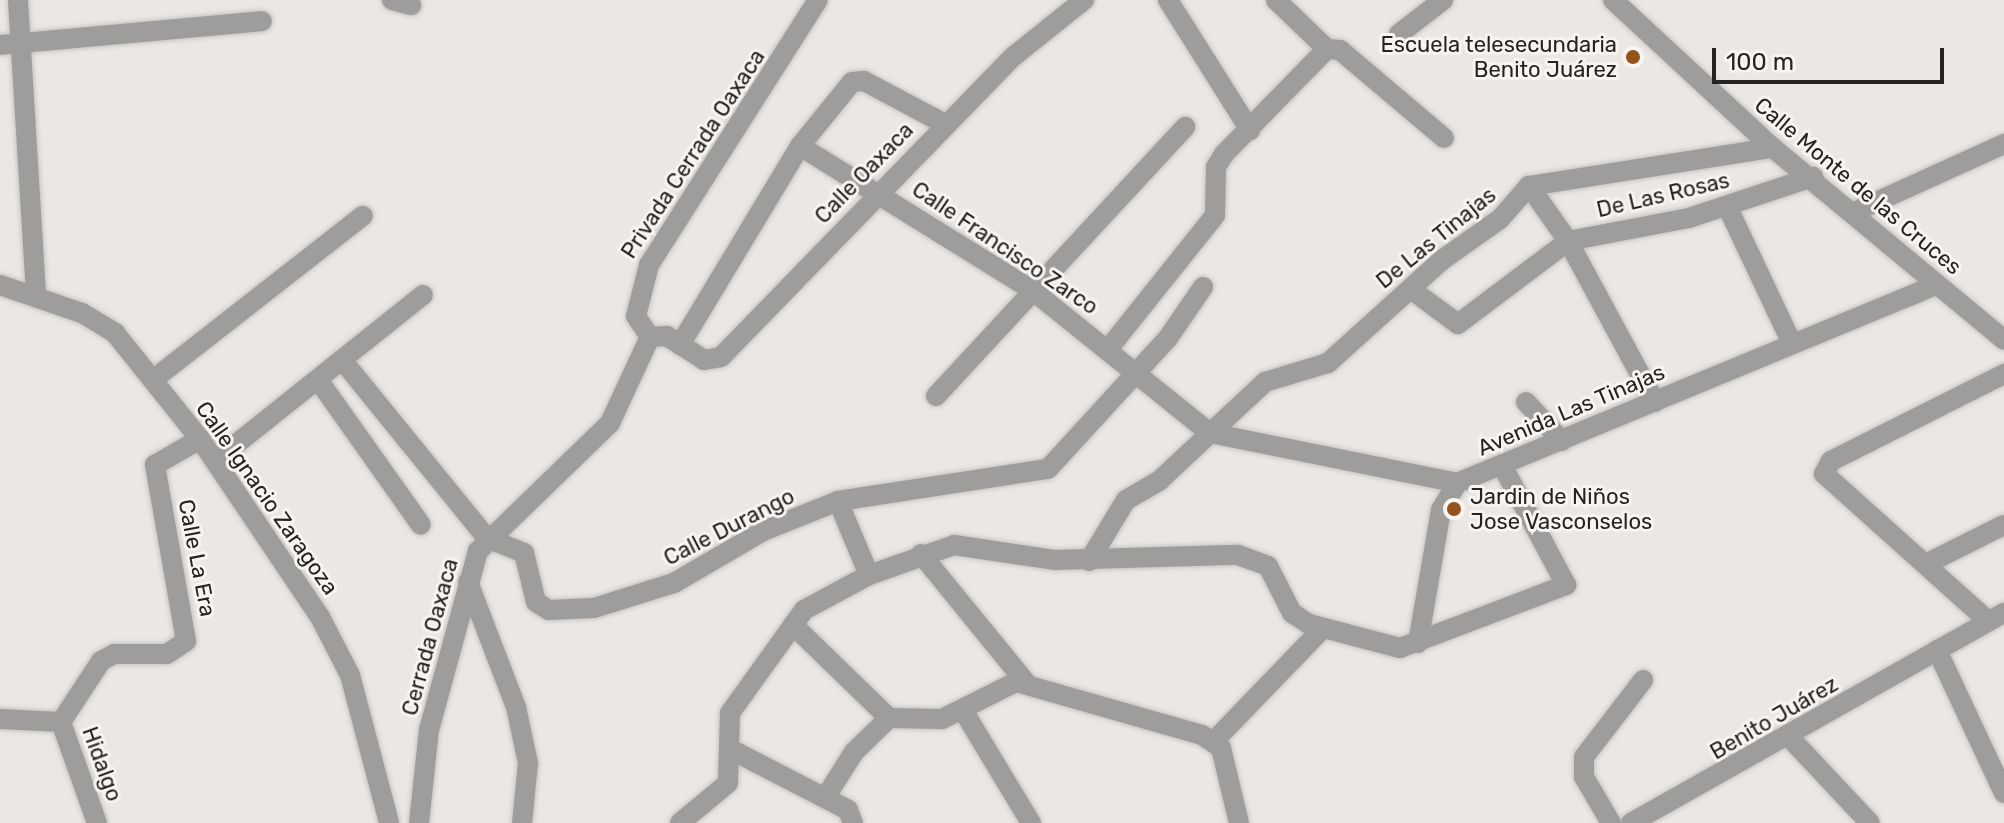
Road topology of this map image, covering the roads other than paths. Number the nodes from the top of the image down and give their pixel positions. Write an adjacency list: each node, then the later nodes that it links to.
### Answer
1 (18, 0): 11 (street)
2 (818, 0): 34 (street, Privada Cerrada Oaxaca)
3 (1084, 0): 13 (street, Calle Oaxaca)
4 (1168, 0): 15 (street)
5 (1276, 0): 12 (street)
6 (1443, 0): 9 (street)
7 (1613, 0): 19 (street, Calle Monte de las Cruces)
8 (262, 21): 11 (street)
9 (1399, 34)
10 (0, 45): 11 (street)
11 (22, 47): 33 (street)
12 (1327, 49): 15 (street); 16 (street)
13 (945, 124): 18 (street); 22 (street, Calle Oaxaca)
14 (1185, 127): 30 (street)
15 (1250, 130): 38 (street)
16 (1444, 138)
17 (2004, 144): 24 (street)
18 (800, 146): 22 (street, Calle Francisco Zarco); 37 (street)
19 (1773, 148): 20 (street, Calle Monte de las Cruces); 21 (street, De Las Tinajas)
20 (1813, 177): 23 (street, De Las Rosas); 24 (street, Calle Monte de las Cruces)
21 (1529, 186): 26 (street); 31 (street, De Las Tinajas)
22 (878, 193): 30 (street, Calle Francisco Zarco); 37 (street, Calle Oaxaca)
23 (1728, 208): 26 (street, De Las Rosas); 36 (street)
24 (1854, 212): 28 (street, Calle Monte de las Cruces)
25 (363, 216): 42 (street)
26 (1568, 241): 31 (street); 46 (street)
27 (0, 285): 33 (street, Calle Ignacio Zaragoza)
28 (1936, 285): 35 (street, Calle Monte de las Cruces); 36 (street, Avenida Las Tinajas)
29 (1203, 287): 40 (street, Calle Durango)
30 (1032, 290): 38 (street, Calle Francisco Zarco); 44 (street)
31 (1412, 290): 47 (street, De Las Tinajas)
32 (423, 295): 39 (street)
33 (36, 296): 42 (street, Calle Ignacio Zaragoza)
34 (650, 337): 37 (street, Calle Oaxaca); 56 (street, Cerrada Oaxaca)
35 (2004, 340)
36 (1791, 341): 46 (street, Avenida Las Tinajas)
37 (680, 345)
38 (1109, 348): 40 (street, Calle Francisco Zarco)
39 (343, 361): 43 (street); 56 (street)
40 (1135, 369): 47 (street, Calle Francisco Zarco); 53 (street, Calle Durango)
41 (2004, 374): 59 (street)
42 (154, 379): 48 (street, Calle Ignacio Zaragoza)
43 (319, 381): 50 (street); 54 (street)
44 (936, 396)
45 (1526, 402): 49 (street)
46 (1655, 402): 49 (street, Avenida Las Tinajas)
47 (1210, 433): 52 (street); 58 (street, De Las Tinajas)
48 (200, 439): 50 (street, Calle Ignacio Zaragoza); 72 (street, Calle La Era)
49 (1562, 441): 51 (street, Avenida Las Tinajas)
50 (215, 461): 80 (street, Calle Ignacio Zaragoza)
51 (1502, 465): 52 (street, Avenida Las Tinajas); 65 (street)
52 (1457, 483): 65 (street)
53 (838, 501): 56 (street, Calle Durango); 60 (street)
54 (421, 525)
55 (2004, 525): 59 (street)
56 (487, 538): 61 (street, Cerrada Oaxaca)
57 (921, 554): 58 (street); 60 (street); 68 (street)
58 (1089, 561): 64 (street)
59 (1926, 564): 62 (street)
60 (869, 575): 63 (street)
61 (468, 582): 81 (street, Cerrada Oaxaca); 82 (street)
62 (1996, 617): 66 (street, Benito Juárez)
63 (793, 625): 70 (street); 75 (street)
64 (1322, 629): 65 (street); 74 (street)
65 (1418, 643)
66 (1937, 650): 73 (street, Benito Juárez); 76 (street)
67 (1643, 680): 87 (street)
68 (1027, 684): 69 (street); 74 (street)
69 (964, 712): 70 (street); 85 (street)
70 (889, 718): 77 (street)
71 (0, 719): 72 (street)
72 (61, 722): 79 (street, Hidalgo)
73 (1791, 739): 78 (street, Benito Juárez); 89 (street)
74 (1214, 741): 86 (street)
75 (730, 749): 77 (street); 83 (street)
76 (2004, 793)
77 (825, 798): 84 (street)
78 (1662, 816): 88 (street, Benito Juárez)
79 (97, 823)
80 (389, 823)
81 (419, 823)
82 (522, 823)
83 (680, 823)
84 (853, 823)
85 (1031, 823)
86 (1239, 823)
87 (1611, 823)
88 (1631, 823)
89 (1870, 823)

